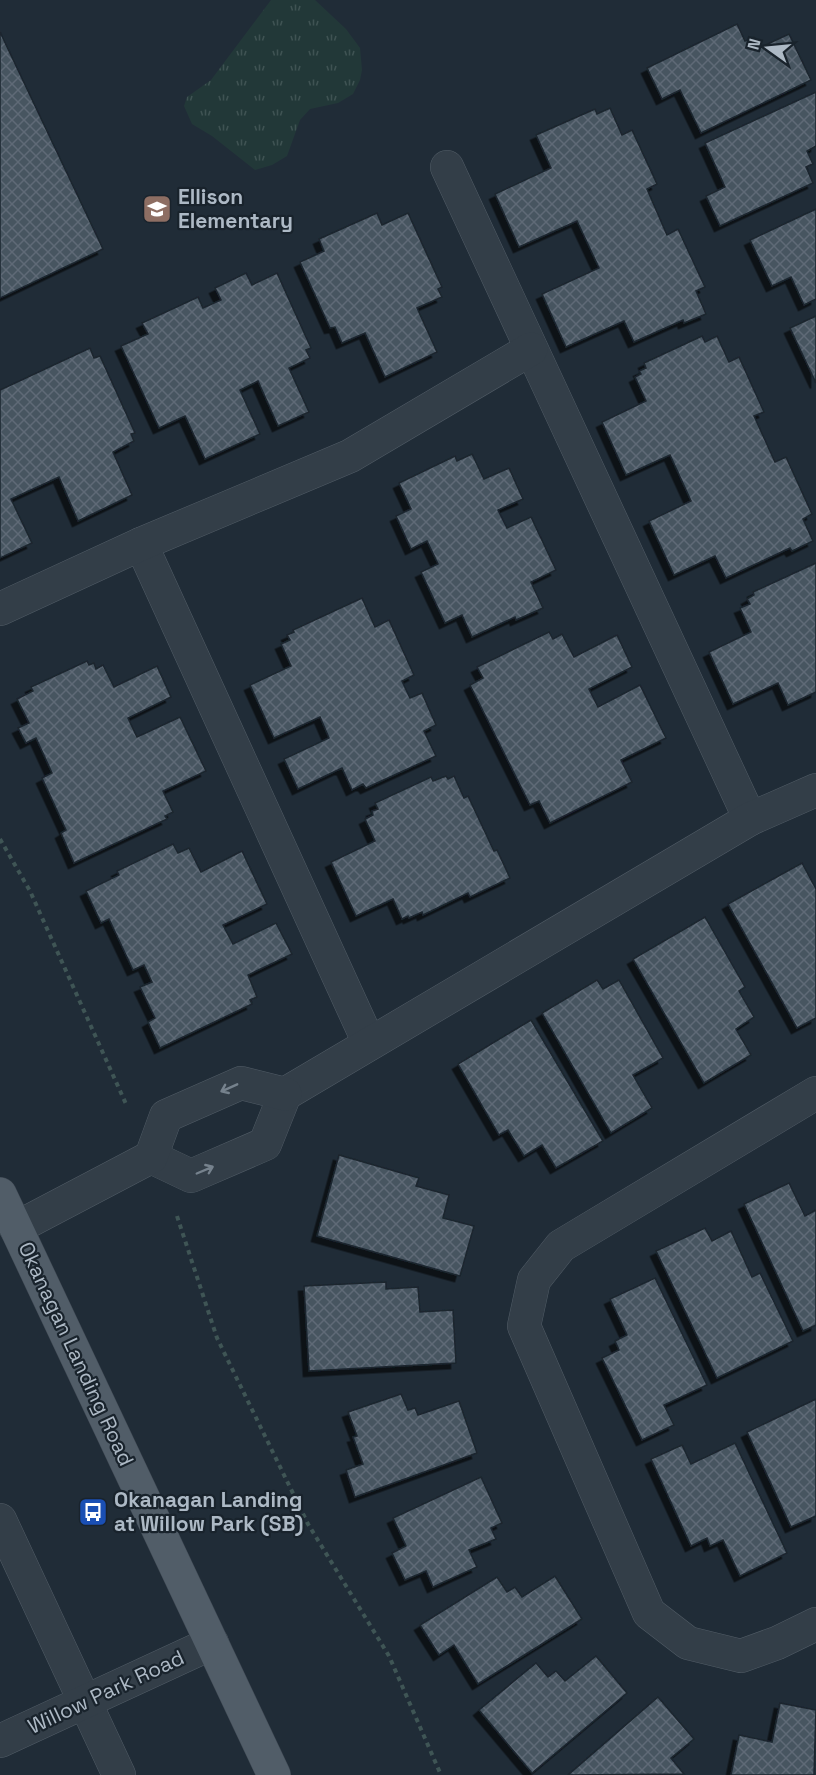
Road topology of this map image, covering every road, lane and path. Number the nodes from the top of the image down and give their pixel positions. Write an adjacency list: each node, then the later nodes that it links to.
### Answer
1 (447, 167): 2 (street)
2 (531, 349): 3 (street); 6 (street)
3 (141, 544): 4 (street); 8 (street)
4 (0, 609)
5 (816, 790): 6 (street)
6 (750, 819): 8 (street)
7 (0, 839): 11 (path)
8 (369, 1043): 10 (street)
9 (816, 1093): 17 (street)
10 (285, 1094): 12 (street, one-way to 12); 12 (street, one-way to 10)
11 (131, 1114)
12 (151, 1157): 15 (street)
13 (0, 1194): 15 (main road, Okanagan Landing Road)
14 (174, 1207): 23 (path)
15 (16, 1228): 18 (main road, Okanagan Landing Road)
16 (0, 1520): 19 (street)
17 (816, 1624)
18 (212, 1643): 19 (street, Willow Park Road); 22 (main road, Okanagan Landing Road)
19 (85, 1701): 20 (street, Willow Park Road); 21 (street)
20 (0, 1741)
21 (119, 1775)
22 (274, 1775)
23 (441, 1775)

